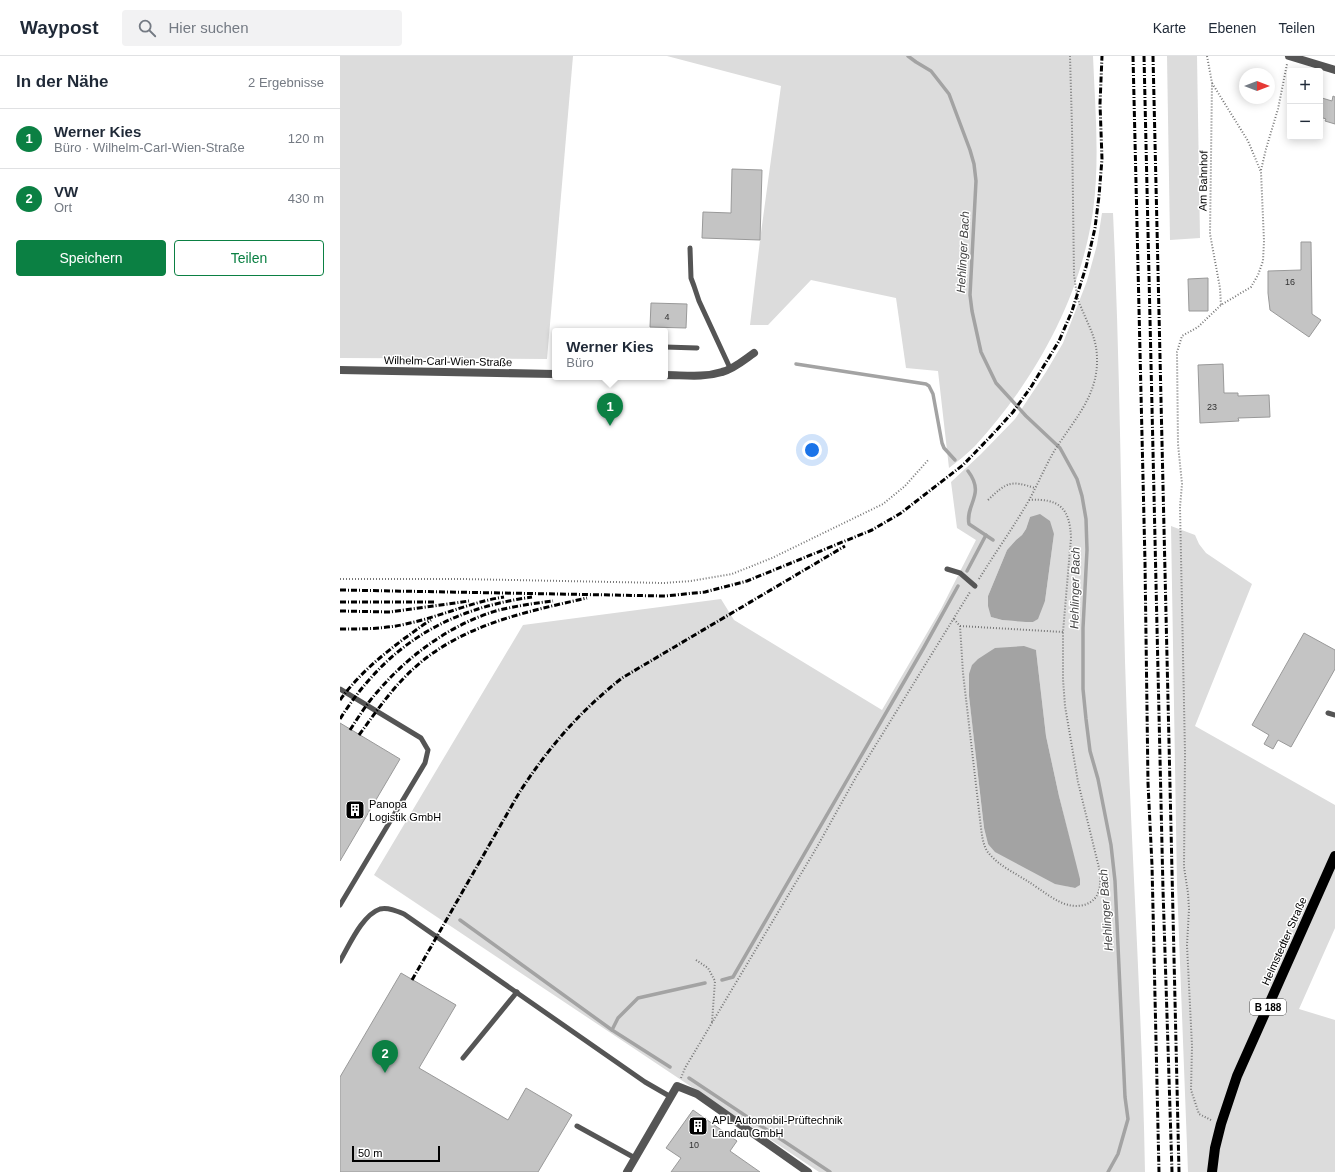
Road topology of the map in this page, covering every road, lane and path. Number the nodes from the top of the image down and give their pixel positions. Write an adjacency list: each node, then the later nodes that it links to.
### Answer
1 (1070, 56): 17 (path)
2 (1207, 56): 5 (path, Am Bahnhof)
3 (1289, 56): 4 (street); 6 (path)
4 (1335, 70)
5 (1212, 83): 6 (path); 8 (path, Am Bahnhof)
6 (1261, 172): 8 (path)
7 (690, 248): 12 (lane)
8 (1221, 306): 39 (path)
9 (668, 347): 10 (lane)
10 (697, 348)
11 (754, 353): 12 (street)
12 (730, 368): 15 (street)
13 (340, 370): 14 (street, Wilhelm-Carl-Wien-Straße)
14 (552, 374)
15 (668, 375)
16 (929, 459): 21 (path)
17 (1035, 488): 18 (path); 19 (path)
18 (988, 500)
19 (1029, 500): 22 (path); 25 (path)
20 (948, 569): 22 (lane)
21 (340, 579)
22 (975, 586): 23 (path)
23 (954, 619): 24 (path); 35 (path)
24 (960, 626): 25 (path); 25 (path)
25 (1063, 632)
26 (340, 689): 31 (lane)
27 (1328, 713): 28 (lane)
28 (1335, 715)
29 (1335, 856): 30 (main road, Helmstedter Straße / B 188)
30 (1332, 870): 39 (main road, Helmstedter Straße / B 188)
31 (340, 905)
32 (696, 960): 35 (path)
33 (340, 961): 34 (lane)
34 (517, 992): 36 (lane); 38 (lane)
35 (712, 1023): 37 (path)
36 (464, 1058)
37 (677, 1086): 38 (street); 43 (street)
38 (671, 1098): 41 (street)
39 (1220, 1124): 44 (main road, Helmstedter Straße / B 188)
40 (577, 1126): 41 (lane)
41 (636, 1158): 42 (street)
42 (627, 1172)
43 (808, 1172)
44 (1212, 1172)

